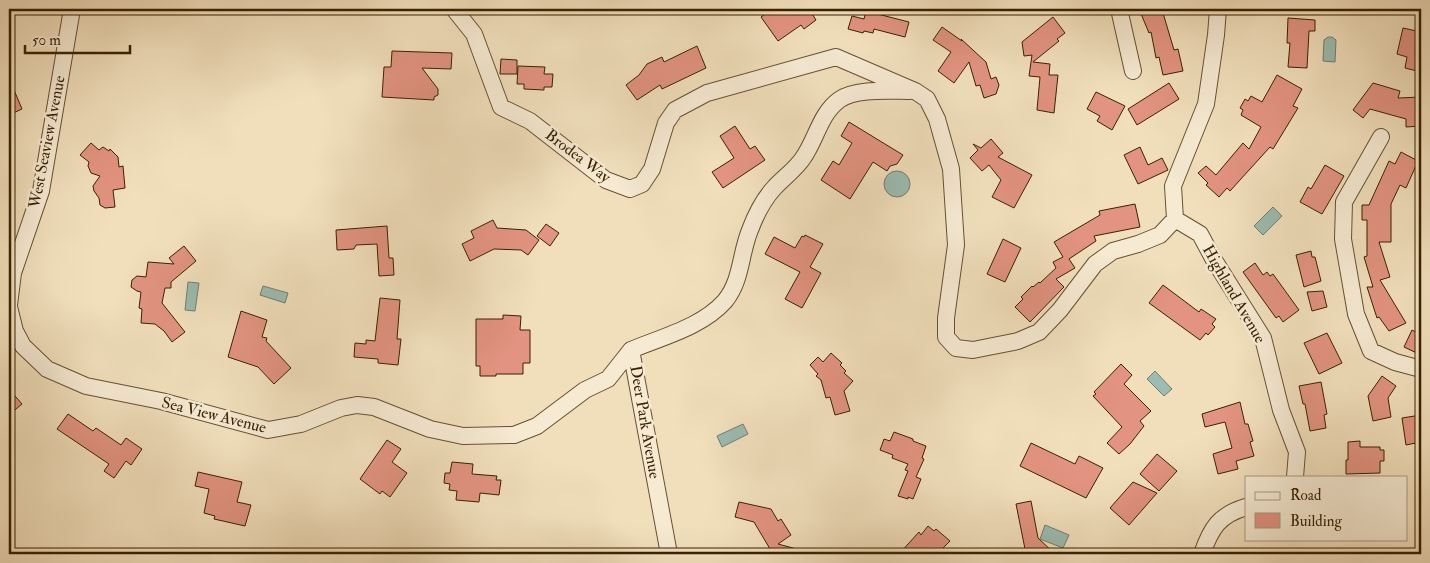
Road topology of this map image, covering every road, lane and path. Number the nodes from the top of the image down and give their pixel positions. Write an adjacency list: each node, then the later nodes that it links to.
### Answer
1 (72, 9): 10 (street, West Seaview Avenue)
2 (454, 9): 6 (street, Brodea Way)
3 (1119, 9): 5 (street)
4 (1218, 9): 8 (street)
5 (1133, 71)
6 (914, 91): 8 (street); 12 (street, Deer Park Avenue)
7 (1381, 137): 13 (street)
8 (1175, 219): 14 (street, Highland Avenue)
9 (9, 257): 10 (street, Sea View Avenue)
10 (13, 273): 11 (street, Sea View Avenue)
11 (9, 306): 12 (street, Sea View Avenue)
12 (631, 350): 16 (street, Deer Park Avenue)
13 (1421, 369)
14 (1295, 476)
15 (1245, 507): 17 (street)
16 (669, 554)
17 (1202, 554)

